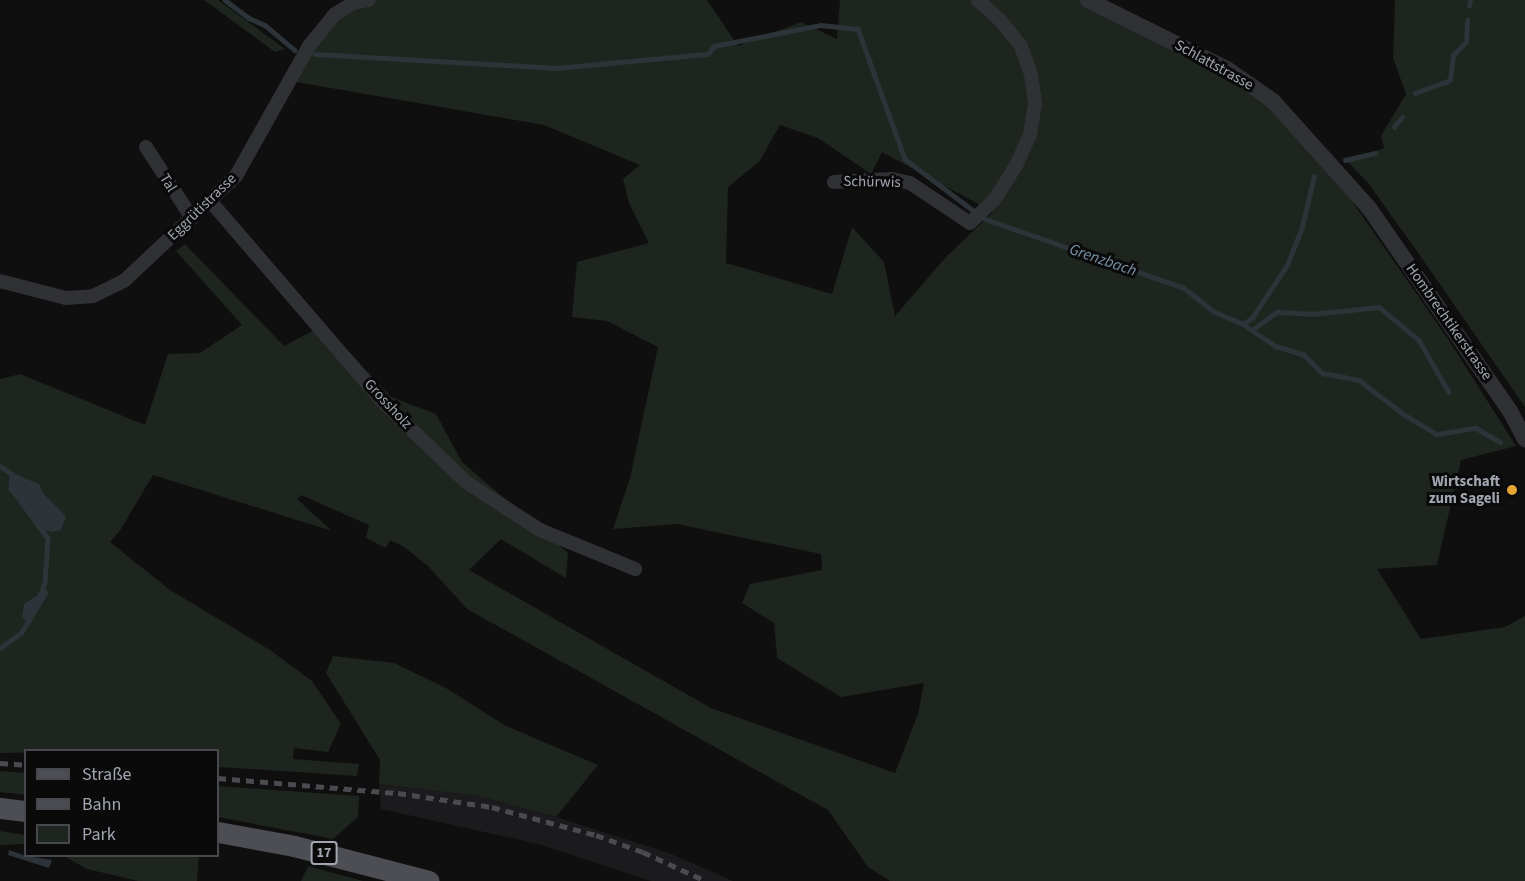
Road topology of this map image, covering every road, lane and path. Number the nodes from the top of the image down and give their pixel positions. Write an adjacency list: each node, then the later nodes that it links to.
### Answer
1 (369, 0): 6 (street, Eggrütistrasse)
2 (978, 0): 5 (street, Schürwis)
3 (1088, 0): 7 (street, Schlattstrasse)
4 (146, 147): 8 (street, Tal)
5 (834, 182)
6 (211, 202): 8 (street, Eggrütistrasse); 11 (street, Grossholz)
7 (1369, 208): 10 (street, Hombrechtikerstrasse)
8 (192, 218): 9 (street, Eggrütistrasse)
9 (0, 281)
10 (1525, 439)
11 (635, 569)
12 (0, 808): 13 (main road)
13 (24, 811)
14 (219, 832): 15 (main road, 17)
15 (429, 881)

